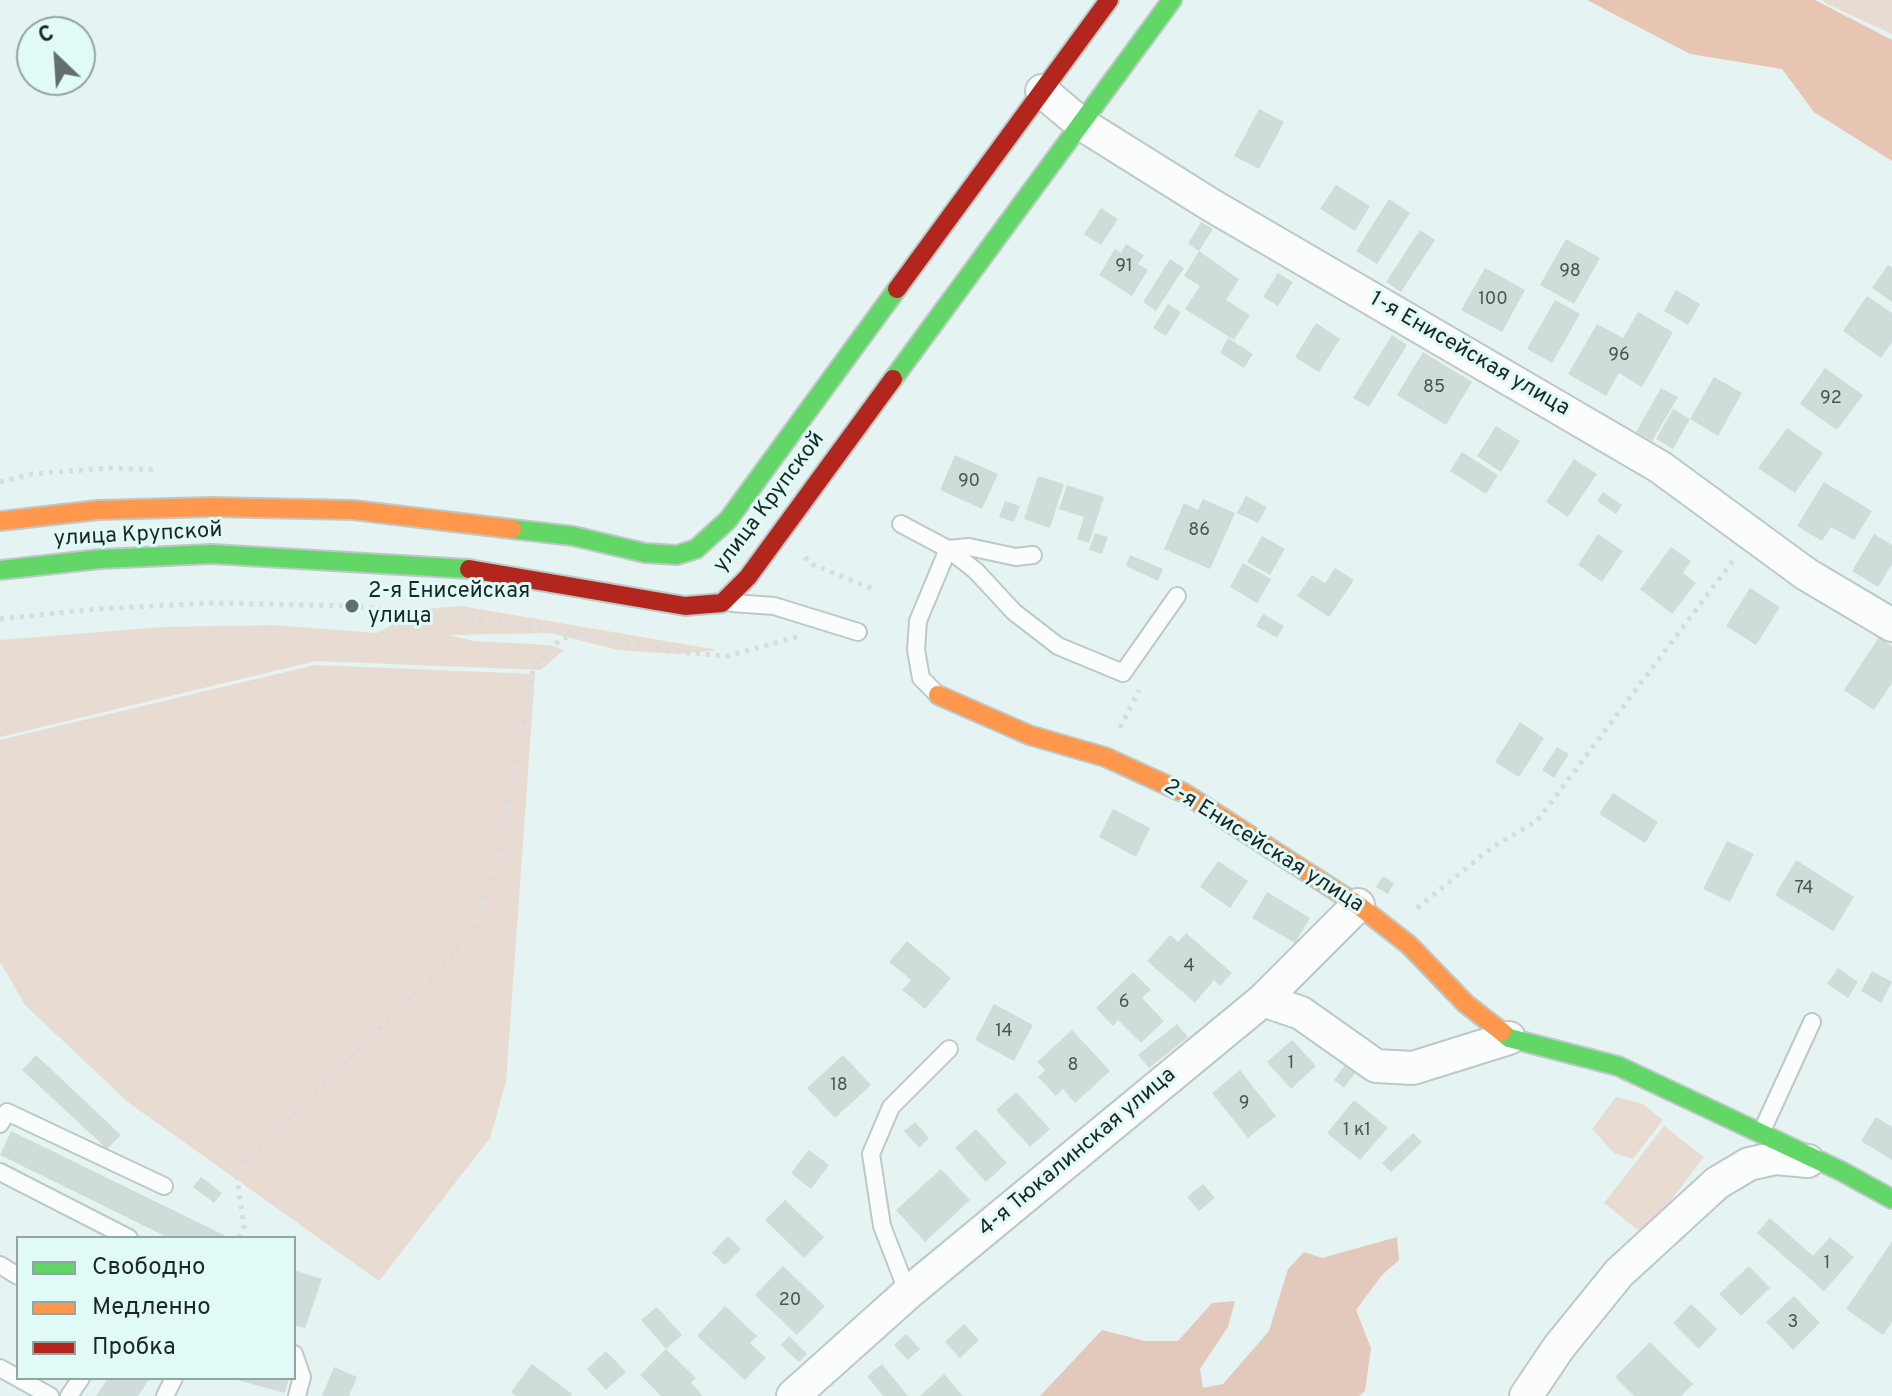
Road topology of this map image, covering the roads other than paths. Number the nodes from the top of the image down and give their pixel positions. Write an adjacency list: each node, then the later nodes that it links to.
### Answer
1 (1109, 0): 3 (main road, улица Крупской)
2 (1172, 0): 4 (main road, улица Крупской)
3 (1042, 91): 4 (street, 1-я Енисейская улица); 5 (main road, улица Крупской)
4 (1080, 123): 11 (main road, улица Крупской); 12 (street, 1-я Енисейская улица)
5 (0, 521)
6 (901, 524): 7 (lane)
7 (948, 549): 8 (lane); 10 (lane); 14 (lane)
8 (1033, 555)
9 (0, 570): 11 (main road, улица Крупской)
10 (1177, 596)
11 (722, 603): 13 (lane)
12 (1892, 625)
13 (858, 632)
14 (938, 695): 15 (main road, 2-я Енисейская улица)
15 (1370, 914): 16 (street, 4-я Тюкалинская улица); 18 (main road, 2-я Енисейская улица)
16 (1263, 1000): 18 (street); 27 (street, 4-я Тюкалинская улица)
17 (1812, 1022): 21 (lane)
18 (1509, 1038): 21 (main road, 2-я Енисейская улица)
19 (949, 1049): 27 (lane)
20 (0, 1124): 24 (lane)
21 (1761, 1134): 22 (main road, 2-я Енисейская улица)
22 (1815, 1161): 25 (main road, 2-я Енисейская улица); 33 (street)
23 (0, 1172): 26 (lane)
24 (164, 1186)
25 (1892, 1199)
26 (125, 1236)
27 (908, 1293): 32 (street, 4-я Тюкалинская улица)
28 (296, 1360): 31 (lane)
29 (21, 1380): 30 (lane)
30 (50, 1396)
31 (297, 1396)
32 (793, 1396)
33 (1526, 1396)

